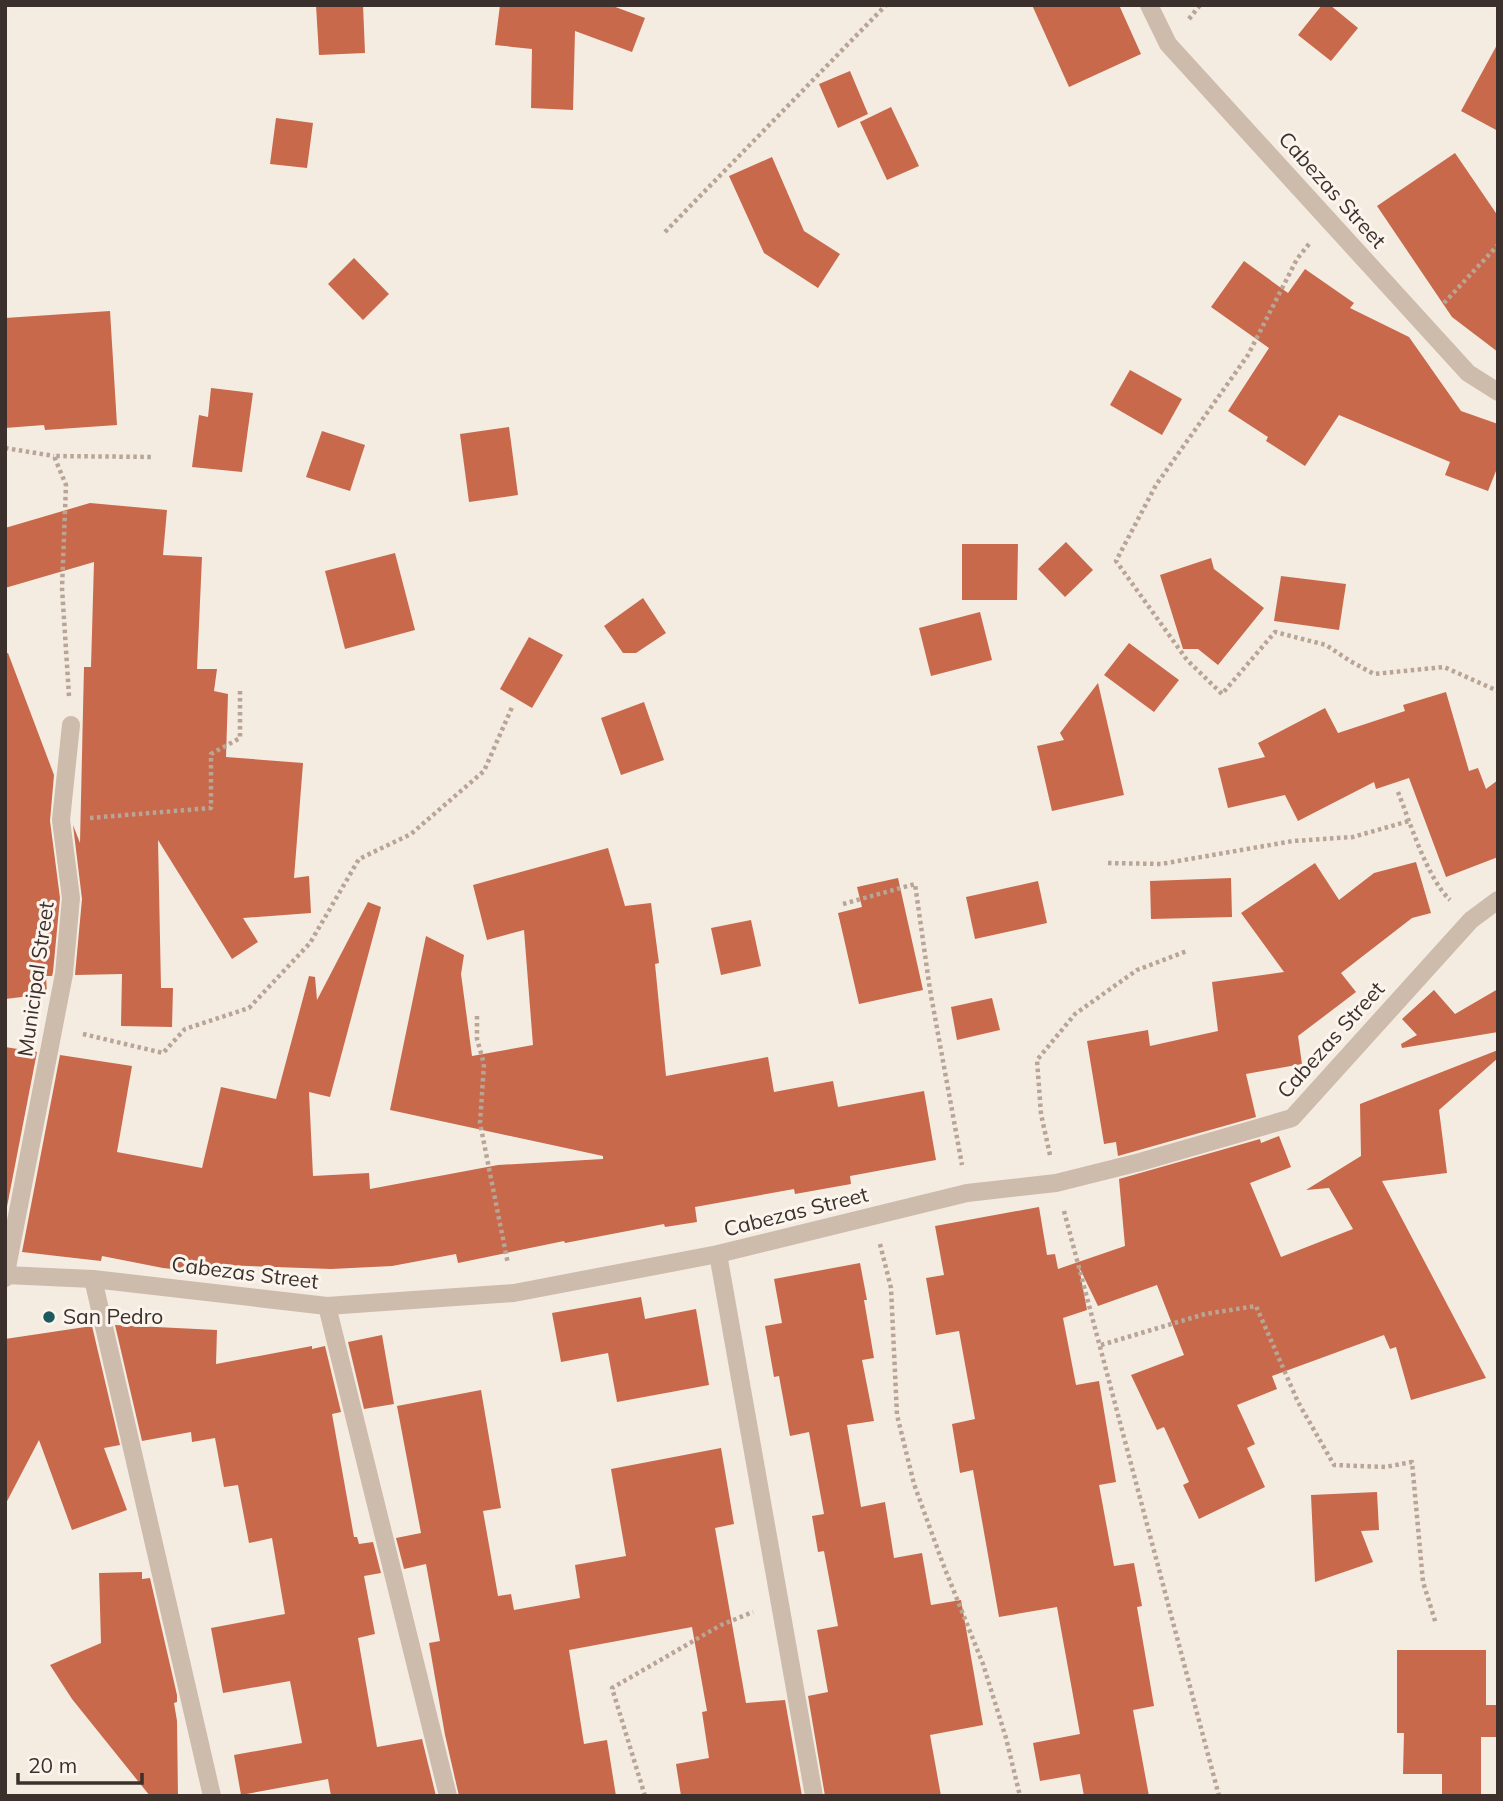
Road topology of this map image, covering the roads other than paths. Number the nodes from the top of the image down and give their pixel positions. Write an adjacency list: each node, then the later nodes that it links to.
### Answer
1 (1149, 5): 2 (street, Cabezas Street)
2 (1498, 392)
3 (71, 725): 6 (street, Municipal Street)
4 (1498, 900): 5 (street, Cabezas Street)
5 (718, 1254): 8 (street, Cabezas Street); 11 (street)
6 (6, 1276): 7 (street, Cabezas Street)
7 (93, 1279): 8 (street, Cabezas Street); 9 (street)
8 (327, 1306): 10 (street)
9 (212, 1796)
10 (447, 1796)
11 (814, 1796)

